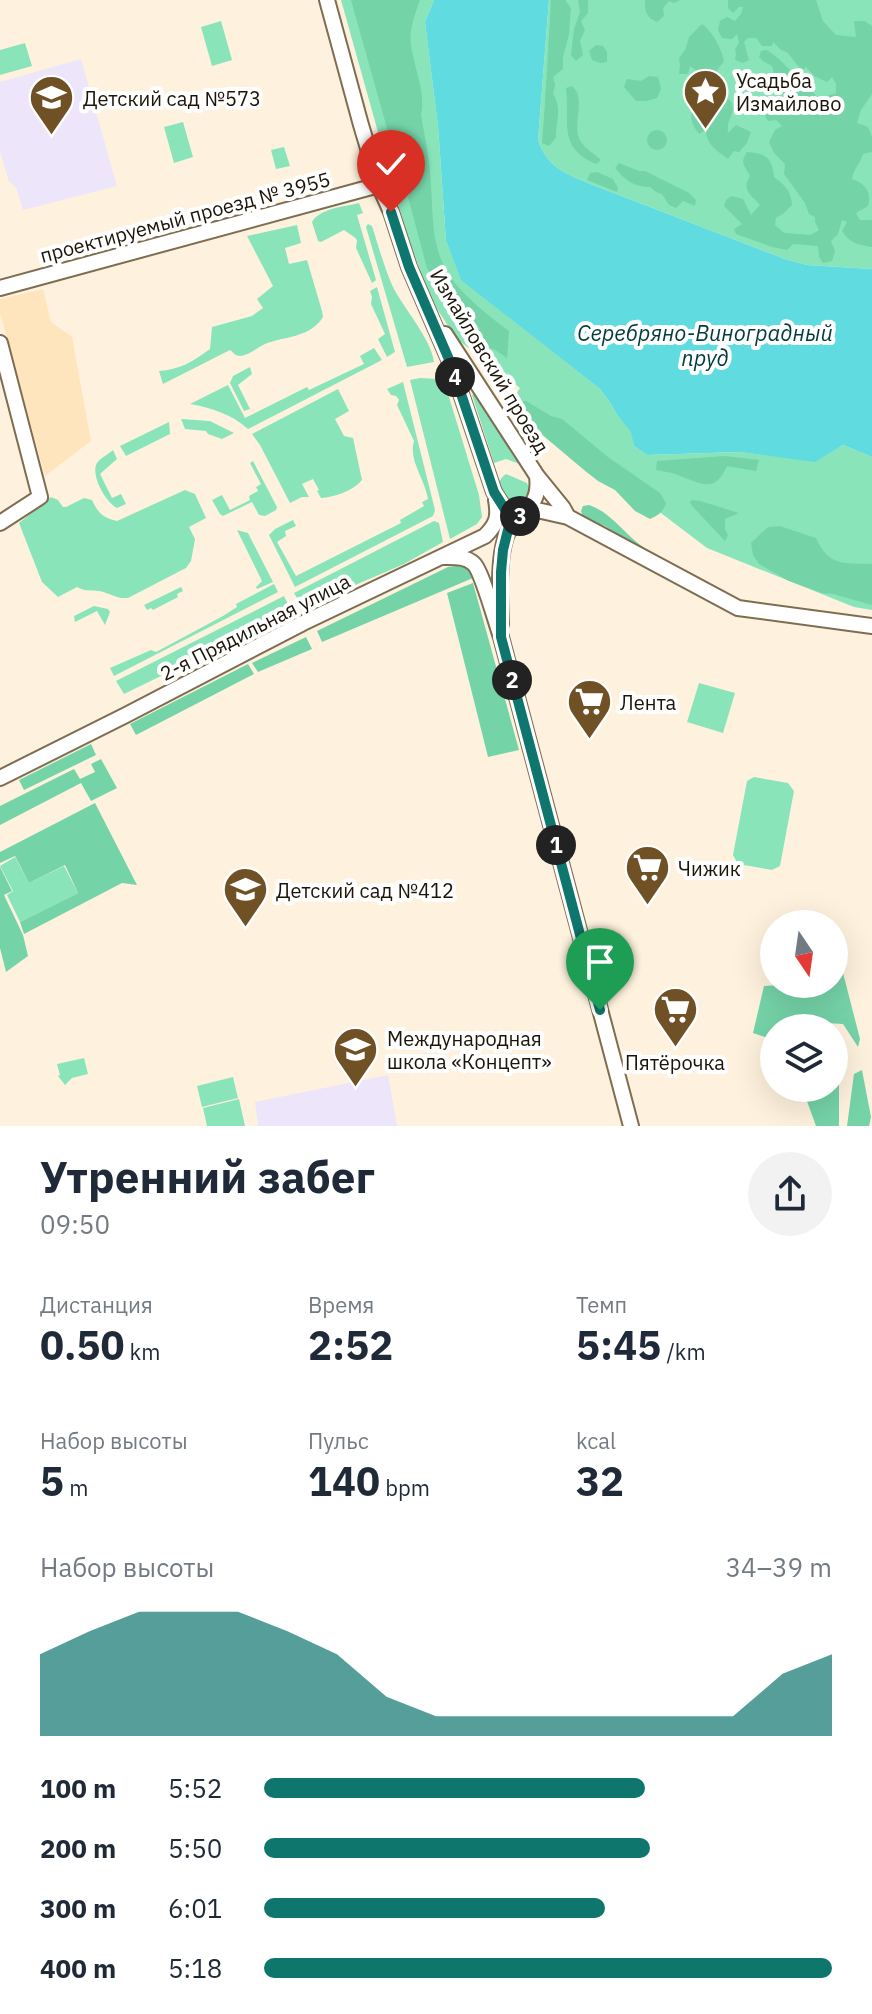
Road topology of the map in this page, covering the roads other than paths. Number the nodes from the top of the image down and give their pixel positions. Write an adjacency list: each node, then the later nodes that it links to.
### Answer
1 (327, 0): 2 (street, Измайловский проезд)
2 (379, 185): 3 (street, Измайловский проезд); 4 (street, проектируемый проезд № 3955)
3 (409, 267): 6 (street, Измайловский проезд); 7 (street, Измайловский проезд)
4 (0, 288)
5 (0, 343): 10 (street)
6 (537, 476): 8 (street, Измайловский проезд); 9 (street, Измайловский проезд)
7 (494, 492): 8 (street); 11 (street, 2-я Прядильная улица)
8 (525, 512): 9 (street); 13 (street, Измайловский проезд)
9 (568, 517): 12 (street)
10 (0, 523)
11 (443, 557): 13 (street, Измайловский проезд); 14 (street, 2-я Прядильная улица)
12 (872, 626)
13 (501, 637): 15 (street, Измайловский проезд)
14 (0, 778)
15 (631, 1126)

